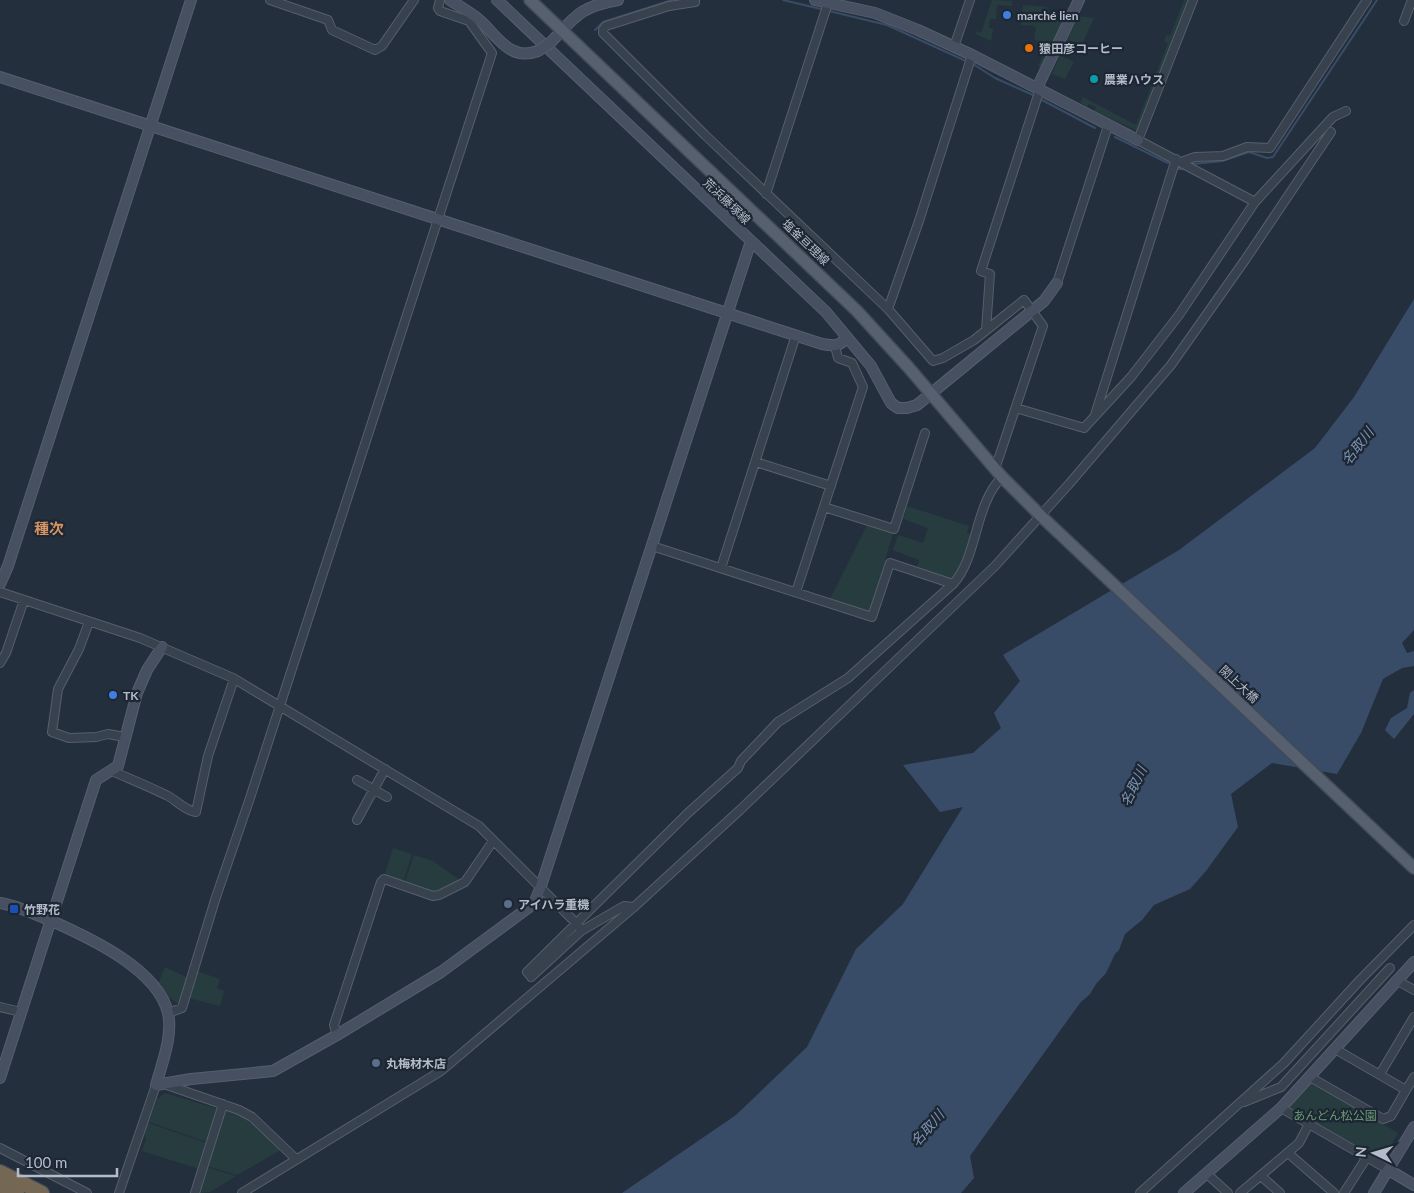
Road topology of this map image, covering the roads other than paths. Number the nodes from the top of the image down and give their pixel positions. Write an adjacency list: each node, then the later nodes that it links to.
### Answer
1 (191, 0): 24 (street)
2 (270, 0): 3 (street)
3 (414, 0)
4 (440, 0): 31 (street)
5 (450, 0): 18 (street, bridge)
6 (497, 0): 32 (street, 荒浜藤塚線)
7 (530, 0): 18 (main road, 塩釜亘理線)
8 (618, 0): 18 (street)
9 (695, 0): 29 (street)
10 (815, 0): 16 (street)
11 (970, 0): 19 (street)
12 (1079, 0): 22 (street)
13 (1193, 0): 27 (street)
14 (1367, 0): 28 (street)
15 (1412, 0): 17 (street)
16 (828, 3): 19 (street); 29 (street)
17 (1404, 21)
18 (562, 30): 41 (main road, 塩釜亘理線)
19 (954, 47): 20 (street)
20 (972, 55): 22 (street); 34 (street)
21 (0, 77): 24 (street)
22 (1038, 89): 25 (street); 37 (street)
23 (1346, 111): 30 (street)
24 (151, 126): 31 (street); 52 (street)
25 (1108, 126): 27 (street); 33 (street)
26 (1331, 132): 49 (street)
27 (1138, 140): 28 (street)
28 (1178, 161): 30 (street); 43 (street)
29 (766, 194): 34 (street)
30 (1255, 202): 43 (street)
31 (437, 219): 36 (street); 61 (street)
32 (751, 241): 36 (street); 39 (street, 荒浜藤塚線)
33 (1057, 283): 35 (street)
34 (888, 309): 37 (street)
35 (1034, 311): 37 (street); 41 (street); 42 (street)
36 (727, 313): 38 (street); 50 (street)
37 (986, 330)
38 (796, 336): 40 (street); 45 (street)
39 (847, 337): 40 (street); 41 (street, 荒浜藤塚線)
40 (835, 346): 47 (street)
41 (929, 394): 46 (main road, 塩釜亘理線)
42 (1016, 408): 43 (street); 46 (street)
43 (1094, 418)
44 (925, 433): 48 (street)
45 (756, 462): 47 (street); 51 (street)
46 (998, 473): 49 (main road, 塩釜亘理線); 53 (street)
47 (831, 486): 48 (street)
48 (824, 508): 55 (street)
49 (1043, 518): 70 (main road, 閖上大橋); 73 (street)
50 (652, 546): 51 (street); 71 (street)
51 (721, 568): 55 (street)
52 (0, 584)
53 (953, 584): 55 (street); 76 (street)
54 (0, 592): 56 (street)
55 (796, 592)
56 (24, 600): 57 (street); 59 (street)
57 (89, 622): 58 (street); 62 (street)
58 (162, 647): 60 (street); 62 (street)
59 (0, 663)
60 (234, 678): 61 (street); 64 (street)
61 (280, 706): 63 (street); 83 (street)
62 (124, 737): 64 (street)
63 (385, 769): 66 (street); 69 (street)
64 (112, 771): 74 (street)
65 (357, 780): 66 (street)
66 (374, 789): 67 (street); 68 (street)
67 (387, 798)
68 (357, 820)
69 (493, 841): 71 (street); 85 (street)
70 (1414, 868)
71 (540, 889): 76 (street); 85 (street)
72 (0, 903): 74 (street)
73 (633, 907): 76 (street); 101 (street)
74 (51, 921): 82 (street); 83 (street)
75 (1414, 925): 94 (street)
76 (579, 928): 76 (street)
77 (1414, 962): 79 (street)
78 (1390, 968): 94 (street)
79 (1396, 980): 80 (street); 86 (street)
80 (1414, 990)
81 (0, 1006): 82 (street)
82 (21, 1012): 90 (street)
83 (168, 1013): 91 (street)
84 (1414, 1017): 87 (street)
85 (337, 1035): 91 (street)
86 (1335, 1049): 87 (street); 88 (street)
87 (1380, 1074): 92 (street)
88 (1310, 1077): 92 (street); 95 (street)
89 (1414, 1077): 92 (street)
90 (0, 1078)
91 (160, 1084): 93 (street); 111 (street)
92 (1406, 1090)
93 (223, 1104): 101 (street); 112 (street)
94 (1238, 1105): 114 (street)
95 (1281, 1108): 96 (street); 104 (street)
96 (1309, 1124): 99 (street); 100 (street)
97 (1414, 1127): 102 (street)
98 (0, 1148): 110 (street)
99 (1288, 1153): 105 (street); 119 (street)
100 (1367, 1157): 102 (street); 120 (street)
101 (296, 1160): 113 (street)
102 (1389, 1170): 107 (street); 121 (street)
103 (0, 1172): 109 (highway)
104 (1207, 1174): 115 (street); 116 (street)
105 (1261, 1176): 117 (street); 118 (street)
106 (0, 1185): 108 (highway)
107 (1414, 1185)
108 (17, 1193)
109 (42, 1193)
110 (87, 1193)
111 (119, 1193)
112 (195, 1193)
113 (242, 1193)
114 (1140, 1193)
115 (1184, 1193)
116 (1228, 1193)
117 (1240, 1193)
118 (1280, 1193)
119 (1334, 1193)
120 (1344, 1193)
121 (1374, 1193)

